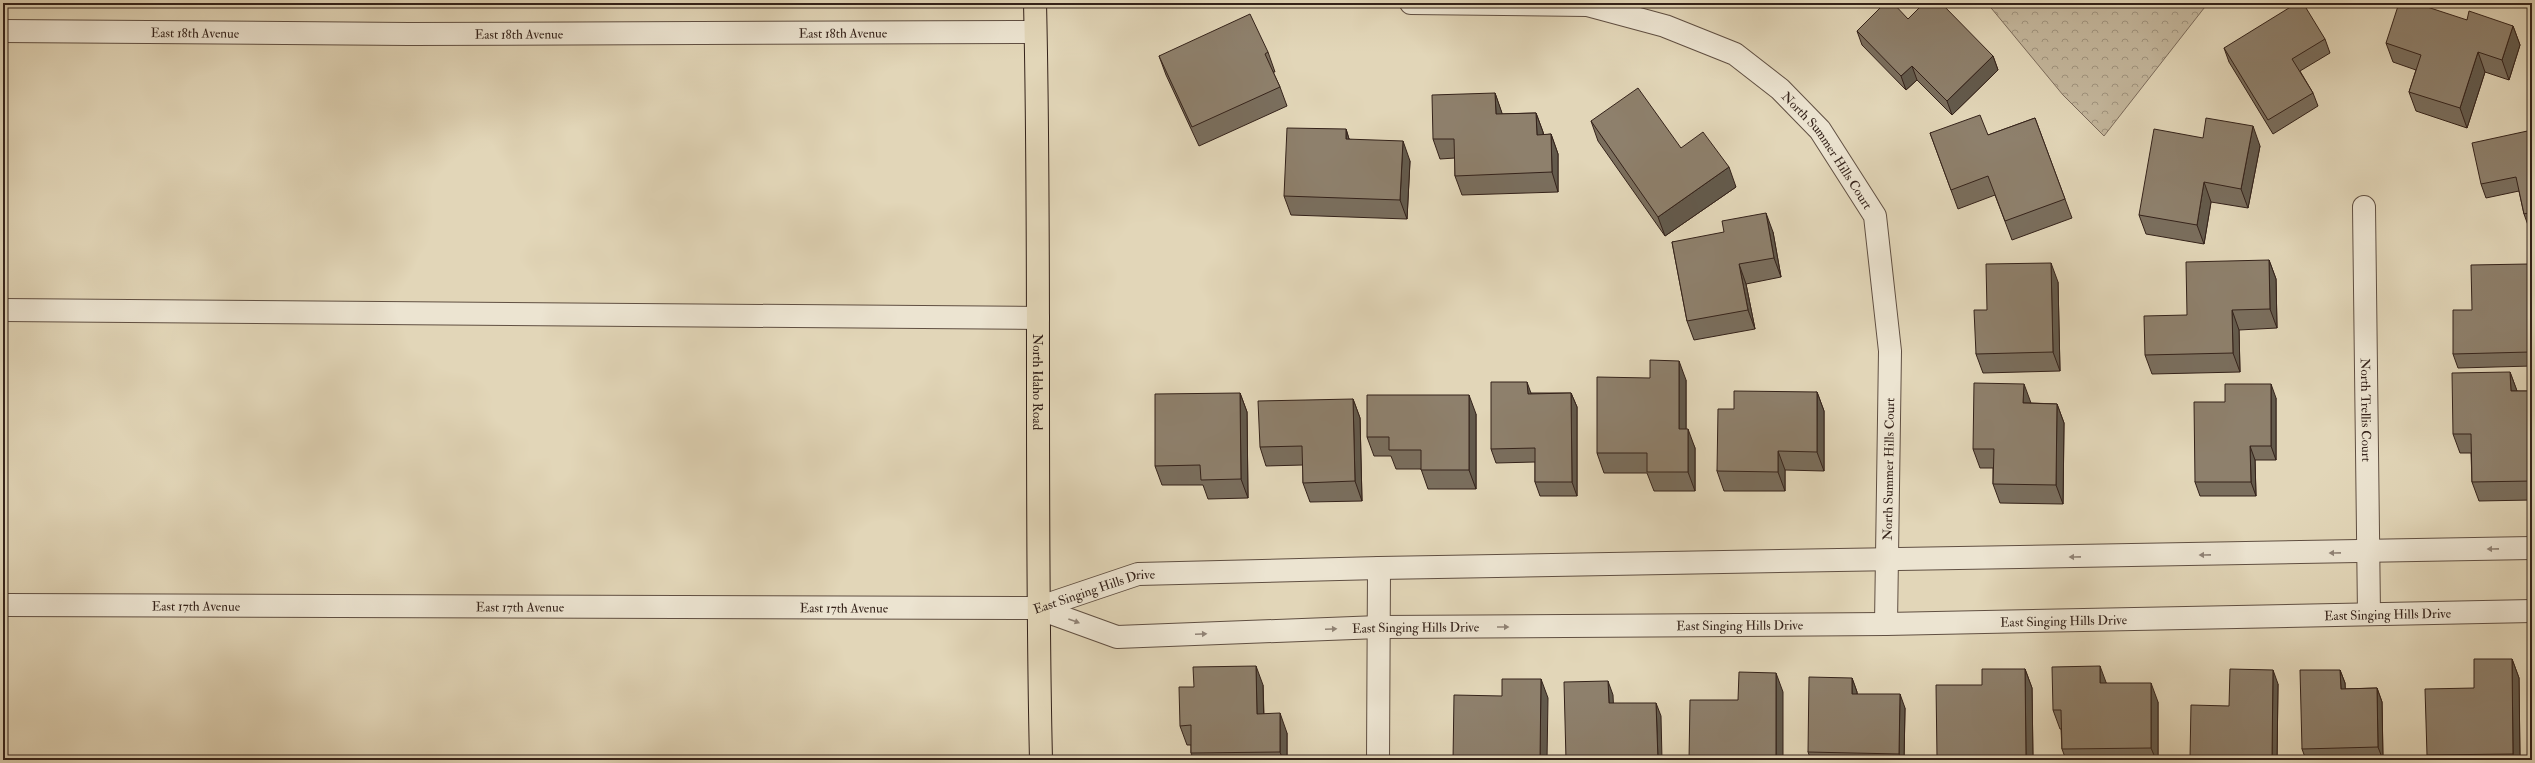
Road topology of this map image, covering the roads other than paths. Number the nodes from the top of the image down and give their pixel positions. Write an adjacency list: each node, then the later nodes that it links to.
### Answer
1 (1035, 3): 4 (main road, North Idaho Road)
2 (1411, 3): 10 (street, North Summer Hills Court)
3 (3, 31): 4 (street, East 18th Avenue)
4 (1035, 32): 7 (main road, North Idaho Road)
5 (2364, 207): 9 (street, North Trellis Court)
6 (3, 310): 7 (street)
7 (1038, 318): 13 (main road, North Idaho Road)
8 (2532, 548): 9 (street, East Singing Hills Drive, one-way to 9)
9 (2369, 552): 10 (street, East Singing Hills Drive, one-way to 10); 15 (street, North Trellis Court)
10 (1887, 560): 11 (street, East Singing Hills Drive); 16 (street, North Summer Hills Court)
11 (1378, 568): 13 (street, East Singing Hills Drive); 17 (street)
12 (3, 605): 13 (street, East 17th Avenue)
13 (1037, 608): 17 (street, East Singing Hills Drive, one-way to 17); 18 (main road, North Idaho Road)
14 (2532, 611): 15 (street, East Singing Hills Drive)
15 (2370, 614): 16 (street, East Singing Hills Drive)
16 (1886, 624): 17 (street, East Singing Hills Drive, one-way to 16)
17 (1379, 628): 19 (street)
18 (1041, 760)
19 (1378, 760)

